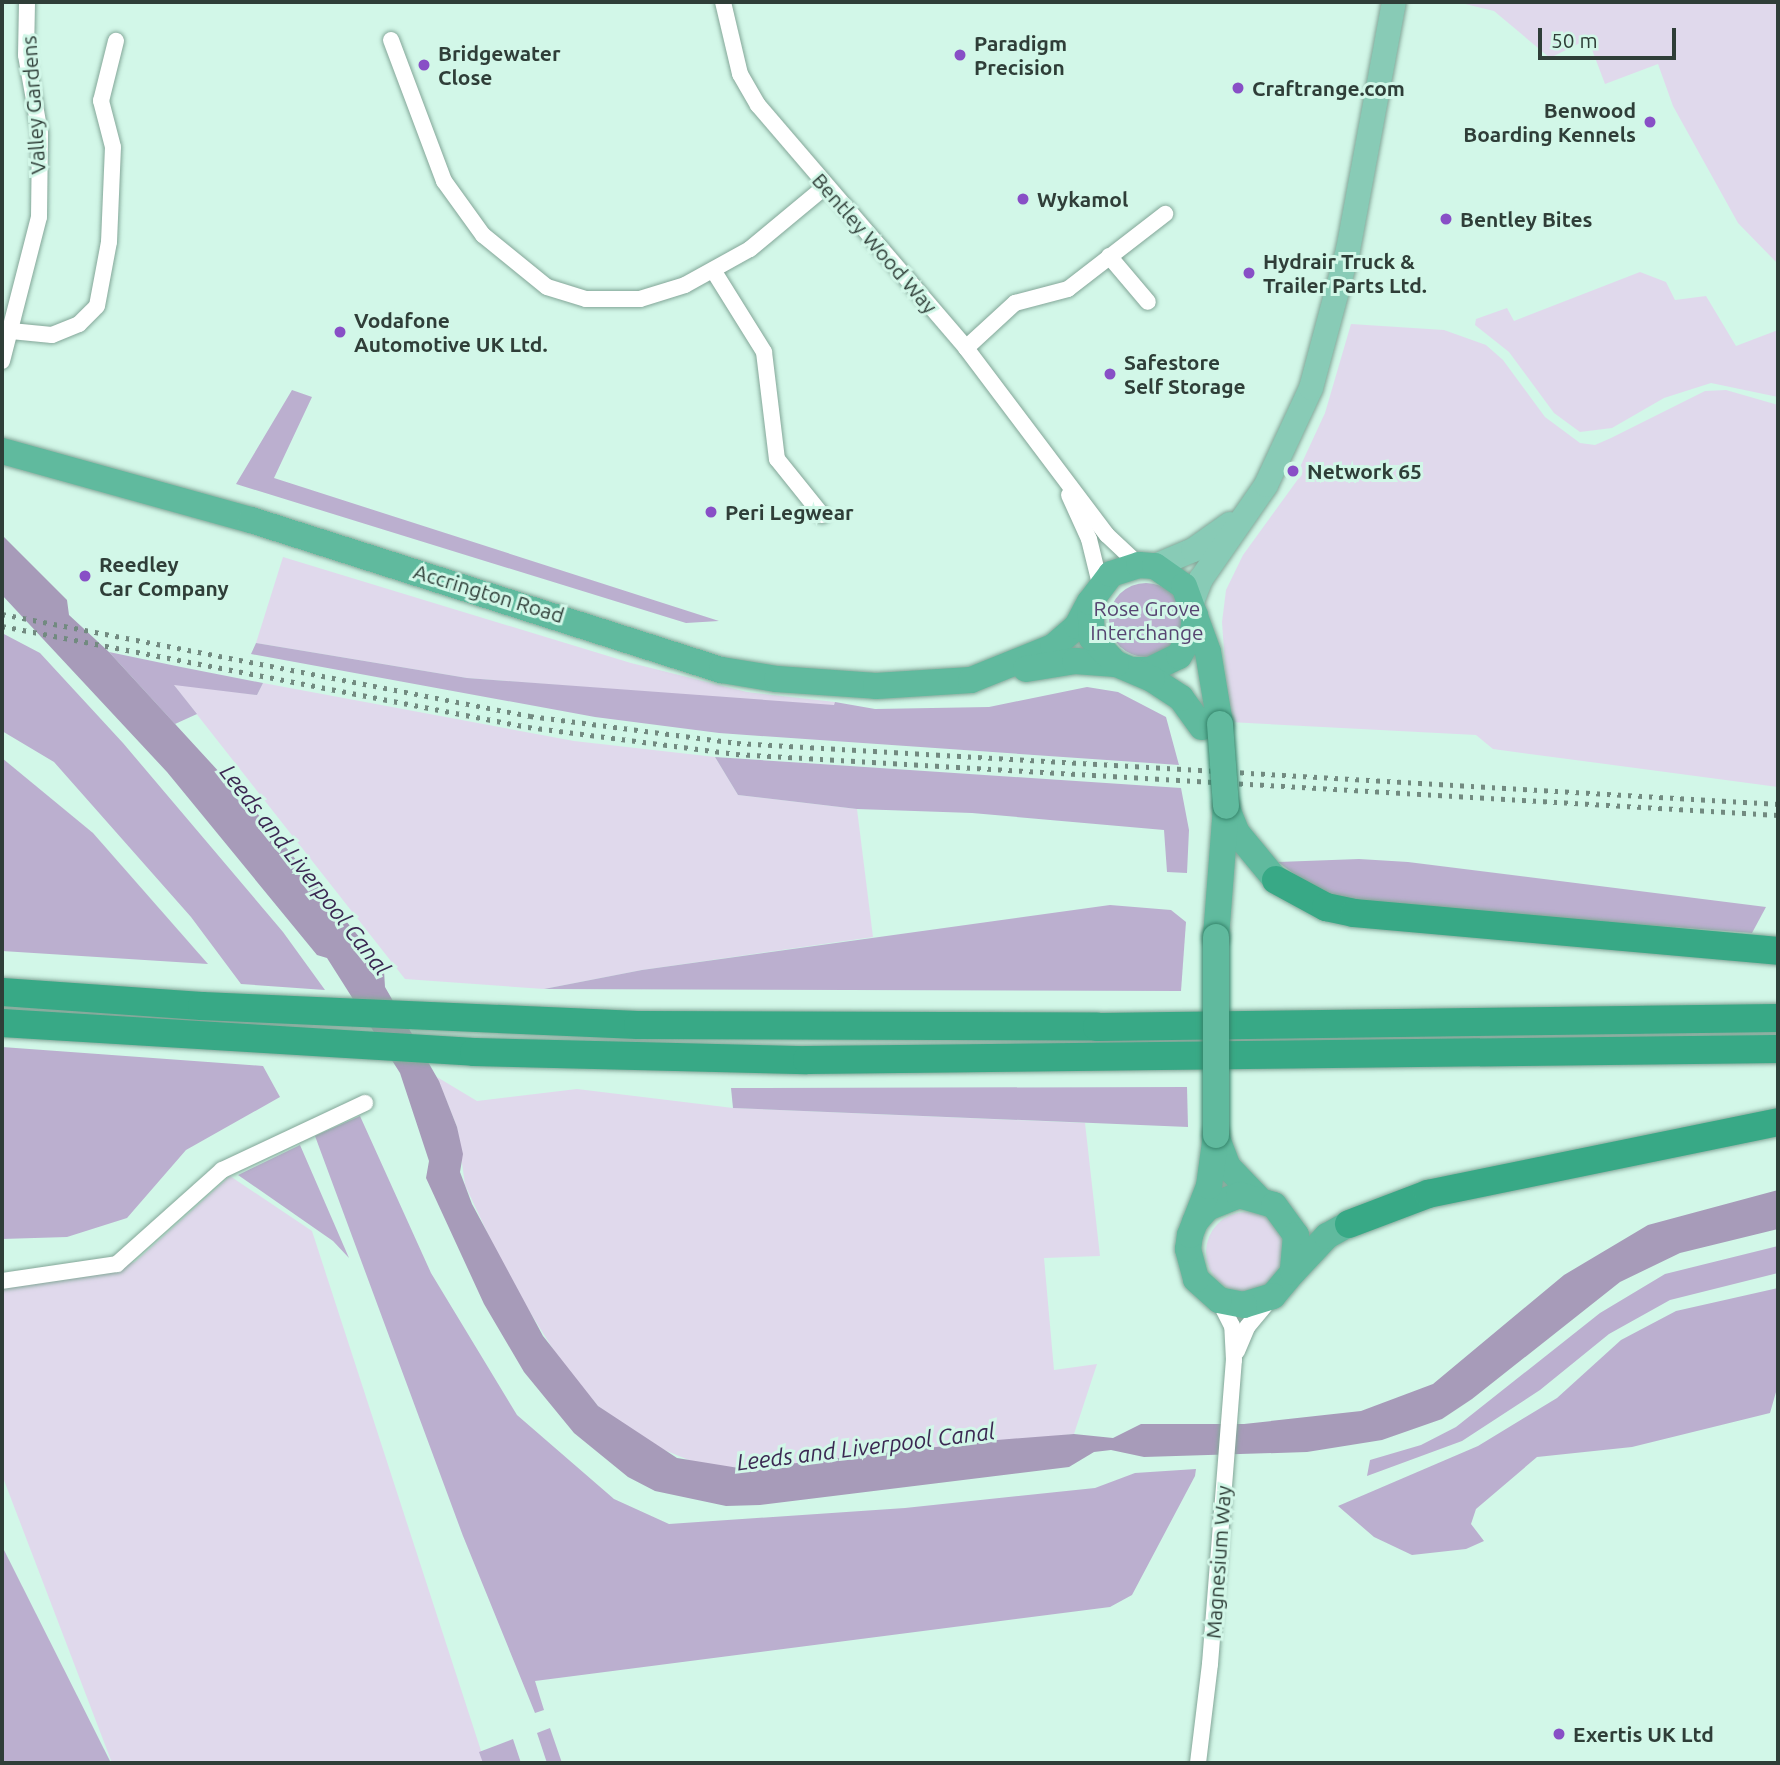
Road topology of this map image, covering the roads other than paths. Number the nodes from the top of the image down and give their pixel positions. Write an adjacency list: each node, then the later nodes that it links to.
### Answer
1 (27, 2): 11 (street, Valley Gardens)
2 (723, 2): 6 (street, Bentley Wood Way)
3 (1394, 2): 17 (main road)
4 (391, 40): 9 (street)
5 (116, 41): 11 (street)
6 (826, 186): 9 (street); 12 (street, Bentley Wood Way)
7 (1165, 214): 8 (street)
8 (1109, 256): 10 (street); 12 (street)
9 (713, 270): 16 (street)
10 (1149, 302)
11 (11, 331): 13 (street, Valley Gardens)
12 (966, 348): 15 (street, Bentley Wood Way)
13 (2, 361)
14 (2, 451): 22 (highway, Accrington Road)
15 (1058, 471): 18 (street, Bentley Wood Way); 19 (street, Bentley Wood Way)
16 (822, 515)
17 (1241, 517): 18 (main road); 20 (main road)
18 (1147, 565): 19 (highway); 20 (highway)
19 (1095, 593): 21 (highway); 22 (highway, Accrington Road)
20 (1193, 608): 21 (highway); 23 (highway)
21 (1125, 667): 22 (highway, Accrington Road); 23 (highway)
22 (983, 676)
23 (1211, 725): 24 (highway, bridge)
24 (1220, 798): 25 (highway); 33 (highway, bridge)
25 (1276, 880): 26 (highway)
26 (1778, 951)
27 (2, 992): 28 (highway)
28 (1778, 1018)
29 (2, 1023): 30 (highway)
30 (1778, 1049)
31 (359, 1106): 38 (street)
32 (1778, 1122): 36 (highway)
33 (1216, 1135): 34 (highway); 35 (highway)
34 (1257, 1197): 35 (highway); 37 (highway)
35 (1195, 1222): 40 (highway)
36 (1349, 1224): 37 (highway)
37 (1293, 1272): 39 (highway)
38 (2, 1282)
39 (1273, 1296): 40 (highway); 41 (street, Magnesium Way)
40 (1219, 1300): 41 (street, Magnesium Way)
41 (1234, 1360): 42 (street, Magnesium Way)
42 (1198, 1763)

